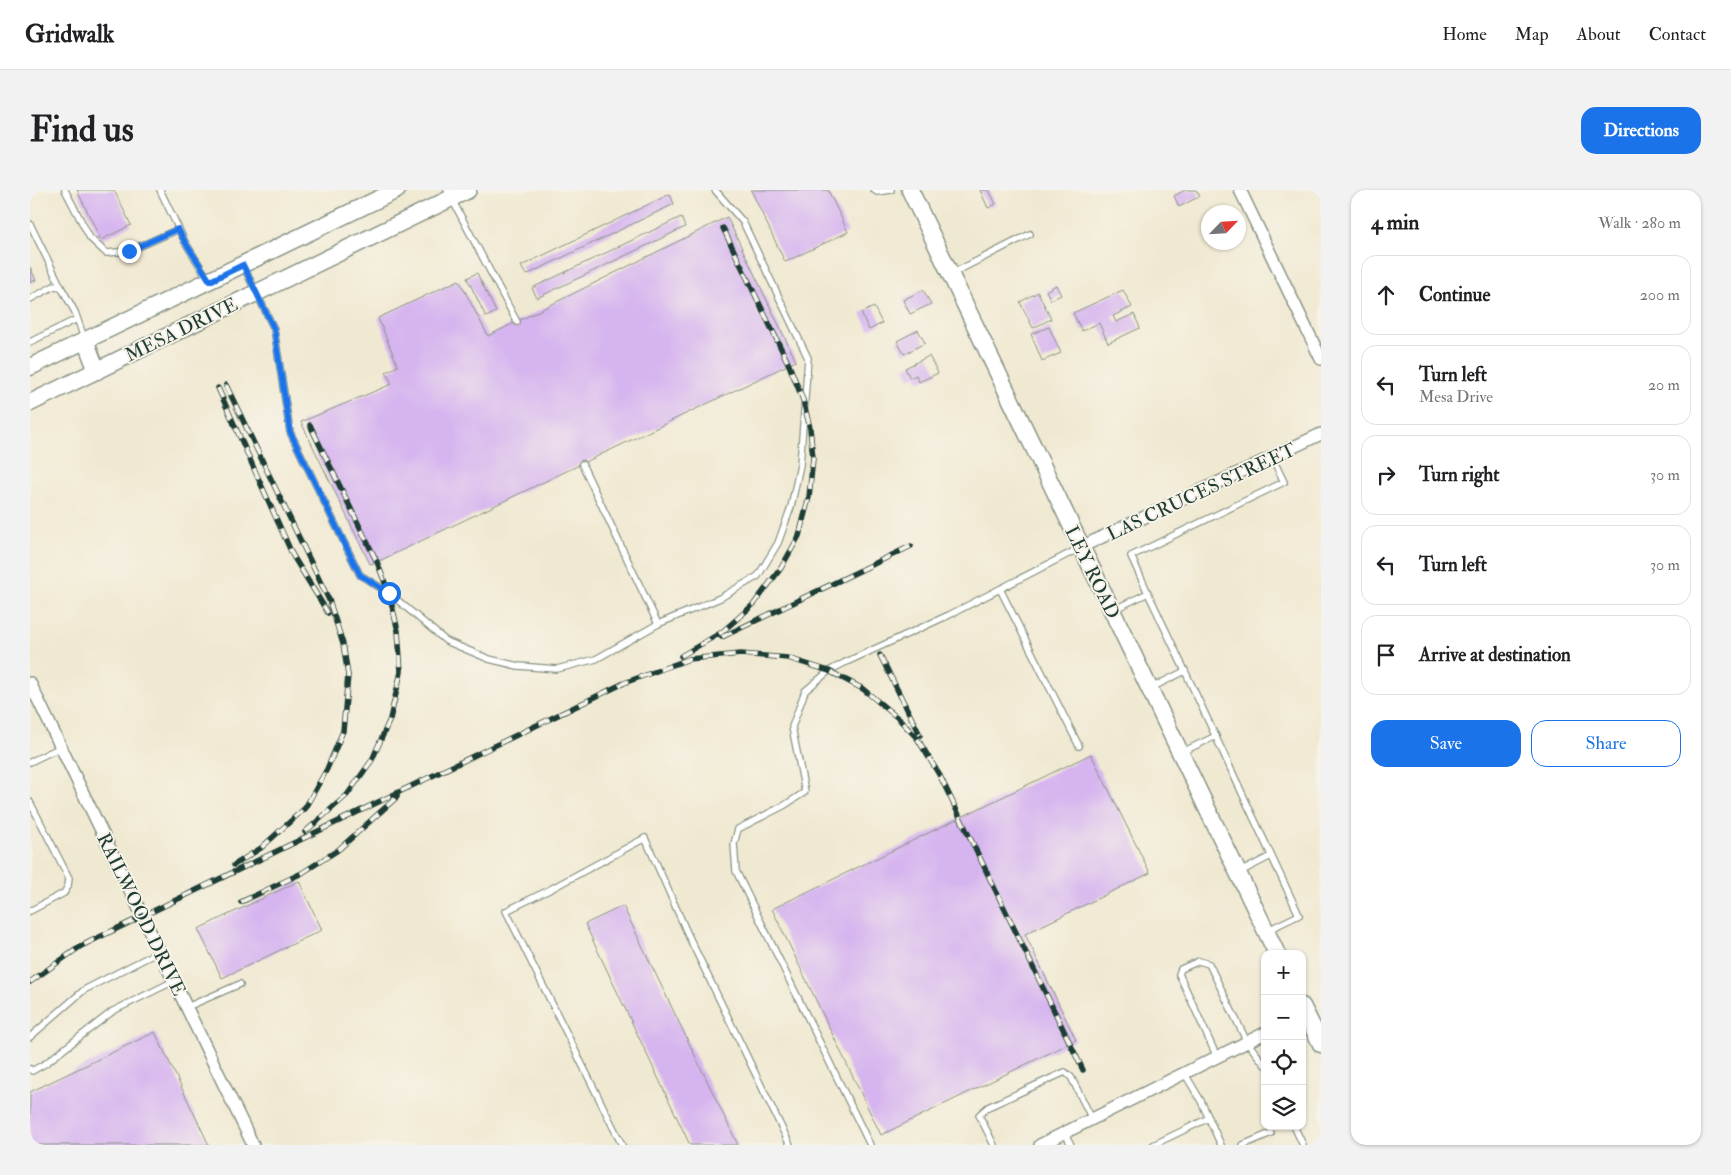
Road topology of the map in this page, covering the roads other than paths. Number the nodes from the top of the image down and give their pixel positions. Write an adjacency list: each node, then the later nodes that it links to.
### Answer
1 (65, 190): 12 (lane)
2 (160, 190): 12 (lane)
3 (397, 190): 14 (main road, MESA DRIVE)
4 (468, 190): 10 (main road, MESA DRIVE)
5 (715, 190): 35 (lane)
6 (874, 190): 7 (lane)
7 (891, 190)
8 (910, 190): 15 (main road, LEY ROAD)
9 (1240, 190): 24 (street)
10 (449, 194): 18 (main road, MESA DRIVE); 21 (lane)
11 (30, 224): 17 (lane)
12 (178, 229): 16 (lane)
13 (1030, 234): 15 (lane)
14 (243, 265): 16 (main road, MESA DRIVE); 18 (lane)
15 (951, 274): 31 (main road, LEY ROAD)
16 (210, 281): 22 (main road, MESA DRIVE)
17 (61, 287): 19 (lane); 20 (lane)
18 (257, 292): 26 (main road, MESA DRIVE); 35 (lane)
19 (30, 299)
20 (77, 319): 22 (lane); 23 (lane)
21 (517, 322)
22 (85, 340): 25 (main road, MESA DRIVE); 26 (main road)
23 (30, 342)
24 (1321, 359)
25 (30, 367)
26 (97, 370): 27 (main road, MESA DRIVE)
27 (30, 403)
28 (1321, 434): 29 (street, LAS CRUCES STREET)
29 (1272, 457): 31 (street, LAS CRUCES STREET); 33 (lane)
30 (582, 464): 35 (lane)
31 (1081, 547): 32 (lane); 34 (main road, LEY ROAD)
32 (1000, 589): 40 (lane); 71 (lane)
33 (1148, 593): 34 (lane); 36 (lane)
34 (1112, 611): 38 (main road, LEY ROAD)
35 (658, 624)
36 (1185, 670): 38 (lane); 39 (lane)
37 (30, 683): 41 (street, RAILWOOD DRIVE)
38 (1149, 689): 42 (main road, LEY ROAD)
39 (1216, 736): 42 (lane); 45 (lane)
40 (1079, 746)
41 (61, 747): 43 (lane); 50 (street, RAILWOOD DRIVE)
42 (1180, 753): 46 (main road, LEY ROAD)
43 (30, 762)
44 (30, 802): 47 (lane)
45 (1271, 856): 46 (lane); 48 (lane)
46 (1238, 873): 48 (main road, LEY ROAD)
47 (30, 911)
48 (1266, 932): 49 (main road, LEY ROAD)
49 (1275, 950)
50 (160, 951): 51 (street, RAILWOOD DRIVE); 55 (lane)
51 (174, 981): 53 (street, RAILWOOD DRIVE); 61 (lane)
52 (240, 984): 53 (lane)
53 (187, 1007): 68 (street, RAILWOOD DRIVE)
54 (1307, 1015): 58 (main road)
55 (30, 1036)
56 (1261, 1036): 57 (street)
57 (1248, 1042): 59 (street); 59 (lane); 60 (lane)
58 (1321, 1044)
59 (1217, 1057): 62 (street)
60 (1261, 1060)
61 (30, 1069)
62 (1185, 1074): 63 (lane); 64 (street)
63 (1209, 1118): 75 (lane); 76 (lane)
64 (1092, 1119): 67 (street); 72 (lane)
65 (1296, 1130): 78 (lane)
66 (1270, 1132): 77 (lane)
67 (1065, 1133): 73 (street); 74 (lane)
68 (253, 1145)
69 (622, 1145): 70 (lane)
70 (790, 1145)
71 (870, 1145)
72 (994, 1145)
73 (1040, 1145)
74 (1071, 1145)
75 (1153, 1145)
76 (1221, 1145)
77 (1243, 1145)
78 (1303, 1145)

